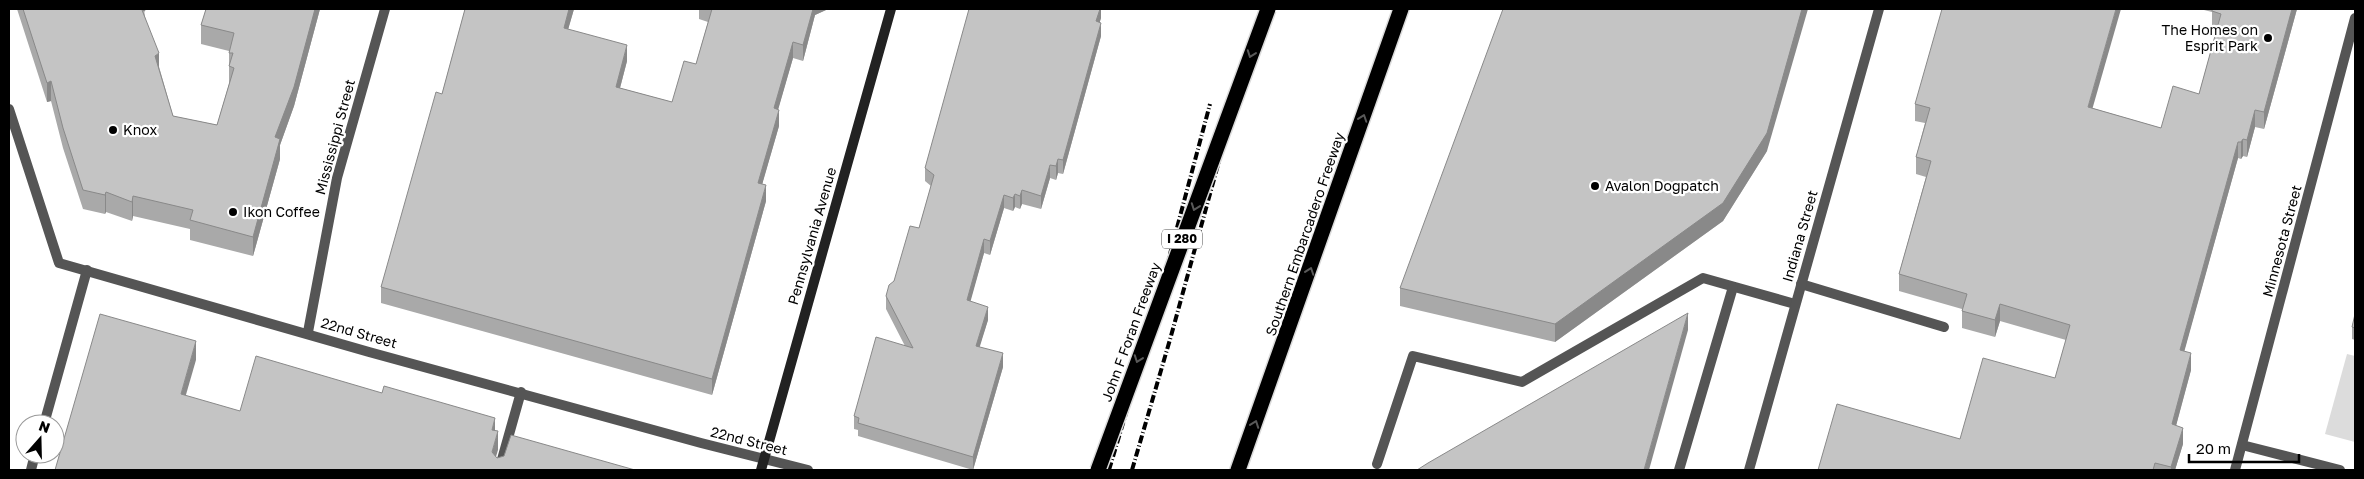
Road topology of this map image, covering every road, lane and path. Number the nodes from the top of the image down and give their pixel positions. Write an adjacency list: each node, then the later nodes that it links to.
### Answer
1 (385, 9): 13 (street, Mississippi Street)
2 (890, 9): 17 (main road, Pennsylvania Avenue)
3 (1268, 9): 22 (highway, John F Foran Freeway / I 280, one-way to 22, bridge)
4 (1401, 9): 23 (highway, Southern Embarcadero Freeway, one-way to 4)
5 (1879, 9): 9 (street, Indiana Street)
6 (2355, 18): 16 (street, Minnesota Street)
7 (9, 109): 8 (street, 22nd Street)
8 (87, 270): 13 (street, 22nd Street); 15 (street)
9 (1801, 284): 11 (street, Indiana Street); 12 (street)
10 (1733, 287): 11 (street); 18 (street); 24 (street)
11 (1795, 304): 25 (street, Indiana Street)
12 (1944, 327)
13 (308, 332): 14 (street, 22nd Street)
14 (522, 392): 17 (street, 22nd Street); 19 (street)
15 (47, 414)
16 (2242, 445): 26 (street, Minnesota Street); 27 (street)
17 (764, 459): 20 (main road, Pennsylvania Avenue); 21 (street, 22nd Street)
18 (1377, 464)
19 (499, 470)
20 (760, 470)
21 (808, 470)
22 (1098, 470)
23 (1238, 470)
24 (1679, 470)
25 (1749, 470)
26 (2235, 470)
27 (2340, 470)

